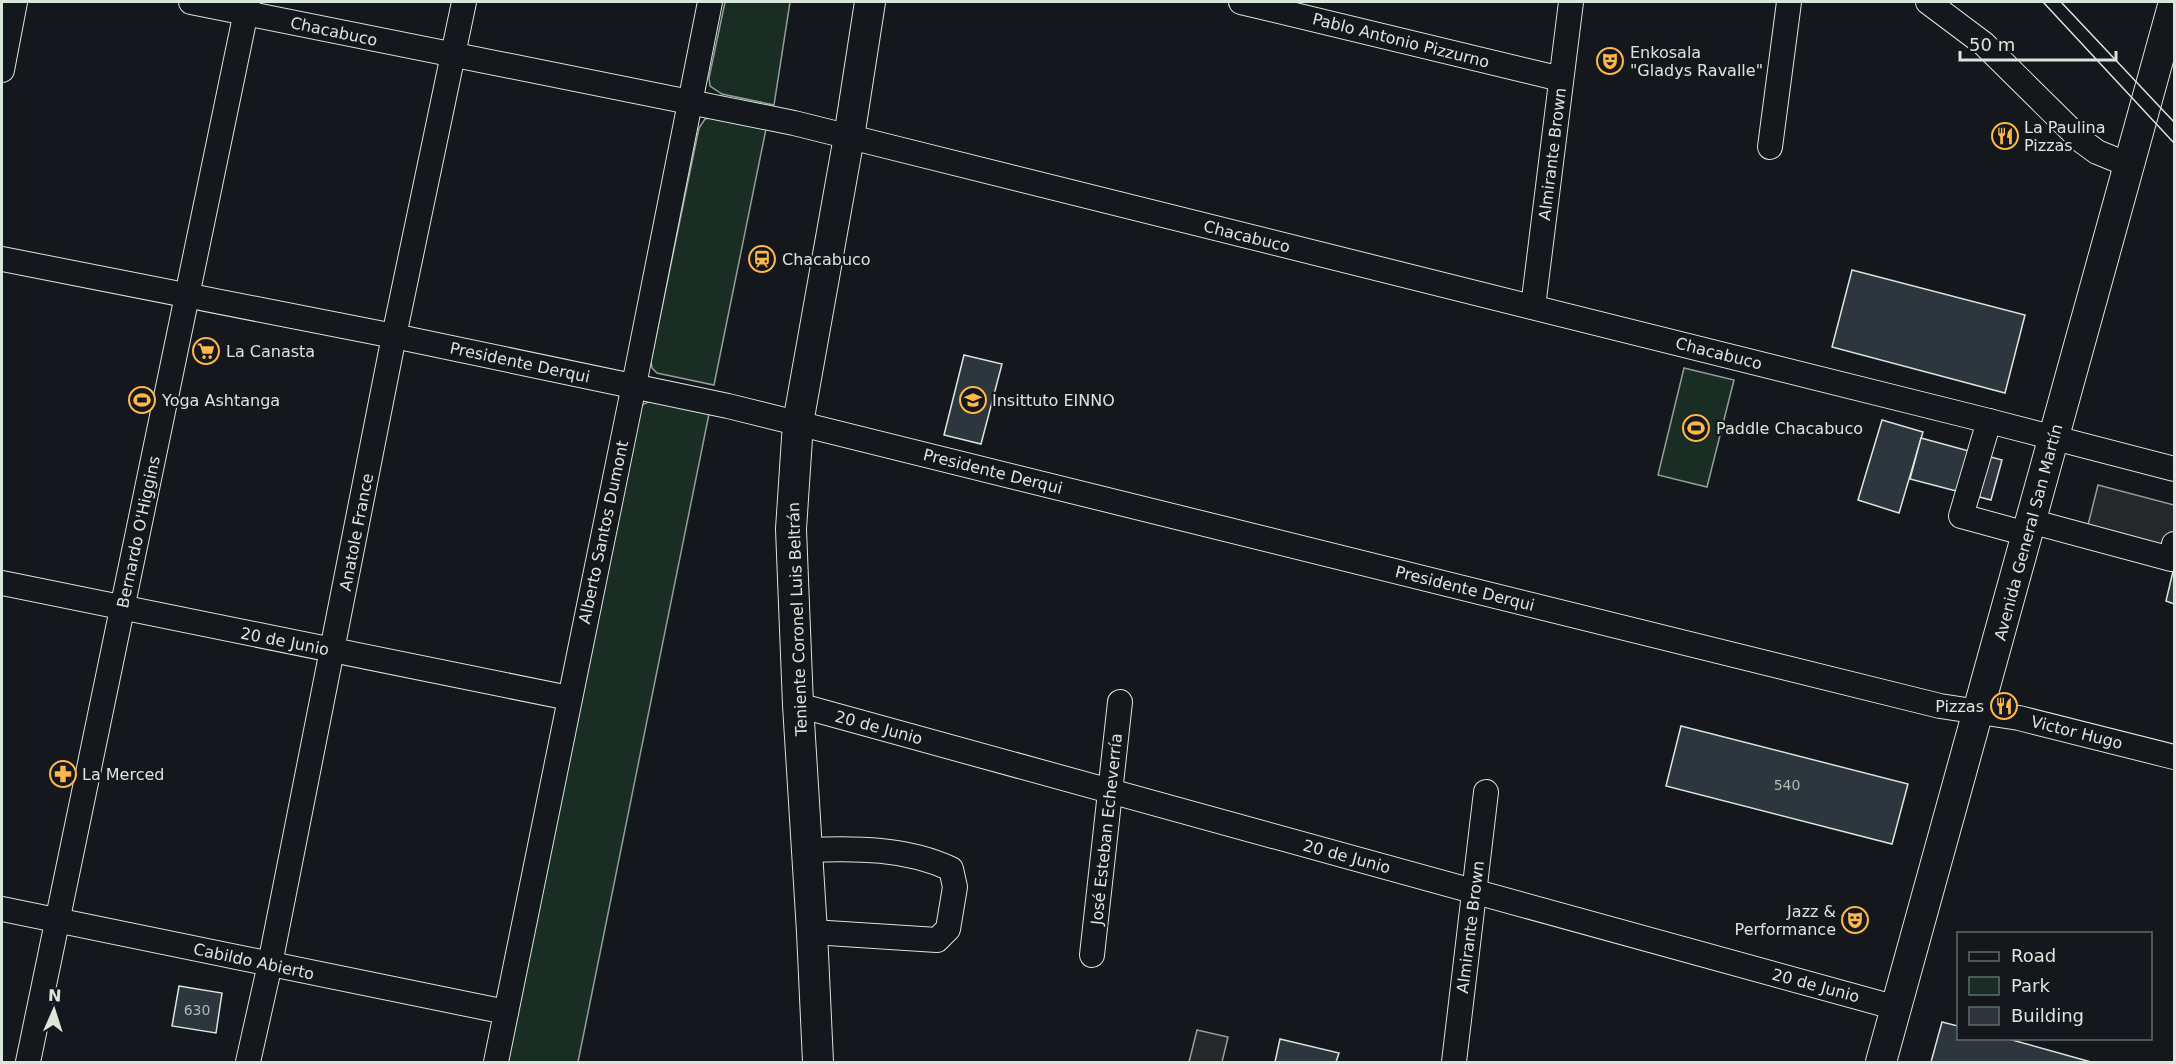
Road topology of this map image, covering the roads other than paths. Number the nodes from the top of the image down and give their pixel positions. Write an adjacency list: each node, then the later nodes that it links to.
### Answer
1 (15, 2): 14 (street)
2 (190, 2): 11 (street, Chacabuco)
3 (464, 2): 12 (street, Anatole France)
4 (710, 2): 16 (street, Alberto Santos Dumont)
5 (870, 2): 17 (main road, Teniente Coronel Luis Beltrán)
6 (1241, 2): 15 (street, Pablo Antonio Pizzurno)
7 (1571, 2): 15 (street, Almirante Brown)
8 (1789, 2): 18 (street)
9 (1928, 2): 19 (street)
10 (2174, 2): 13 (main road, Avenida General San Martín)
11 (246, 7): 12 (street, Chacabuco); 21 (street, Bernardo O'Higgins)
12 (453, 55): 16 (street, Chacabuco); 23 (street, Anatole France)
13 (2166, 65): 19 (main road, Avenida General San Martín)
14 (2, 70)
15 (1561, 79): 22 (street, Almirante Brown)
16 (689, 102): 17 (street, Chacabuco); 24 (street, Alberto Santos Dumont)
17 (849, 137): 22 (street, Chacabuco); 26 (main road, Teniente Coronel Luis Beltrán)
18 (1770, 147)
19 (2129, 165): 27 (main road, Avenida General San Martín)
20 (2, 259): 21 (street, Presidente Derqui)
21 (188, 296): 23 (street, Presidente Derqui); 32 (street, Bernardo O'Higgins)
22 (1533, 307): 25 (street, Chacabuco)
23 (394, 336): 24 (street, Presidente Derqui); 33 (street, Anatole France)
24 (634, 385): 26 (street, Presidente Derqui); 34 (street, Alberto Santos Dumont)
25 (1989, 421): 27 (street, Chacabuco); 29 (street)
26 (798, 423): 36 (main road, Teniente Coronel Luis Beltrán); 37 (street, Presidente Derqui)
27 (2053, 438): 28 (street, Chacabuco); 29 (main road, Avenida General San Martín)
28 (2175, 469)
29 (2028, 528): 30 (street); 37 (main road, Avenida General San Martín)
30 (2175, 544)
31 (2, 583): 32 (street, 20 de Junio)
32 (122, 608): 33 (street, 20 de Junio); 44 (street, Bernardo O'Higgins)
33 (332, 651): 34 (street, 20 de Junio); 47 (street, Anatole France)
34 (569, 698): 49 (street, Alberto Santos Dumont)
35 (1120, 702): 39 (street, José Esteban Echeverría)
36 (798, 705): 39 (street, 20 de Junio); 41 (main road, Teniente Coronel Luis Beltrán)
37 (1978, 712): 38 (street, Victor Hugo); 48 (main road, Avenida General San Martín)
38 (2175, 757)
39 (1111, 791): 42 (street, 20 de Junio); 46 (street, José Esteban Echeverría)
40 (1486, 792): 42 (street, Almirante Brown)
41 (808, 850): 45 (main road, Teniente Coronel Luis Beltrán); 45 (street)
42 (1474, 891): 48 (street, 20 de Junio); 54 (street, Almirante Brown)
43 (2, 909): 44 (street, Cabildo Abierto)
44 (58, 921): 47 (street, Cabildo Abierto); 50 (street, Bernardo O'Higgins)
45 (812, 932): 53 (main road, Teniente Coronel Luis Beltrán)
46 (1092, 955)
47 (270, 964): 49 (street, Cabildo Abierto); 51 (street, Anatole France)
48 (1897, 1008): 55 (main road, Avenida General San Martín)
49 (506, 1012): 52 (street, Alberto Santos Dumont)
50 (28, 1062)
51 (248, 1062)
52 (496, 1062)
53 (818, 1062)
54 (1454, 1062)
55 (1881, 1062)

